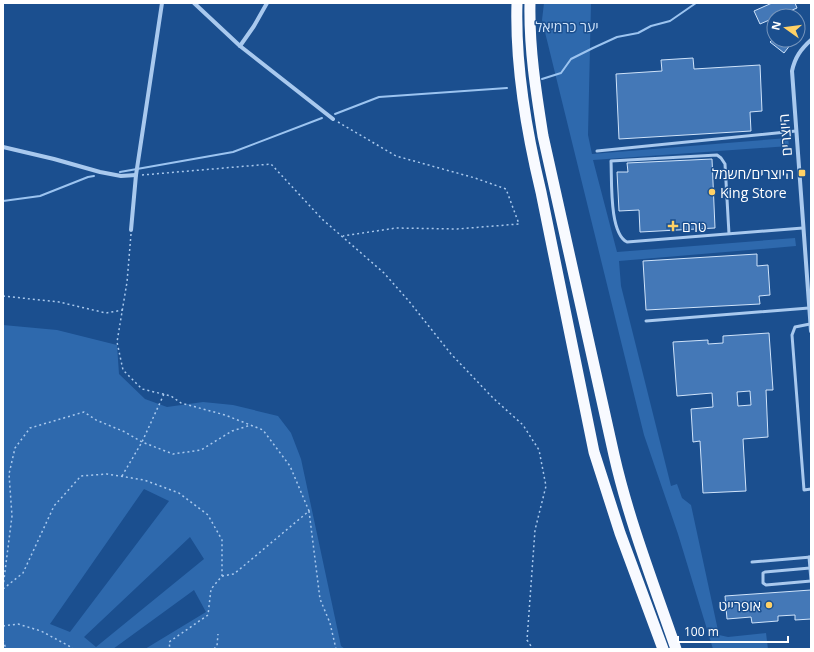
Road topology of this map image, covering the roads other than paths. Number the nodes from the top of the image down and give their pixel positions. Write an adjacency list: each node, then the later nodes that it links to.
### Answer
1 (162, 3): 12 (street)
2 (194, 3): 7 (street)
3 (267, 3): 7 (street)
4 (516, 3): 25 (highway)
5 (530, 3): 26 (highway)
6 (811, 40): 9 (street, היוצרים)
7 (240, 46): 8 (street)
8 (333, 119)
9 (796, 131): 11 (lane); 13 (street, היוצרים)
10 (3, 148): 12 (street)
11 (597, 151)
12 (137, 174): 14 (street)
13 (803, 228): 15 (lane); 16 (street, היוצרים)
14 (132, 230)
15 (729, 234): 15 (lane)
16 (809, 308): 17 (lane); 18 (street, היוצרים)
17 (646, 321)
18 (810, 324): 19 (street, היוצרים); 20 (lane)
19 (811, 331)
20 (811, 489)
21 (810, 557): 22 (lane); 23 (lane)
22 (752, 562)
23 (810, 568): 24 (lane); 24 (lane)
24 (811, 581)
25 (663, 649)
26 (676, 649)

